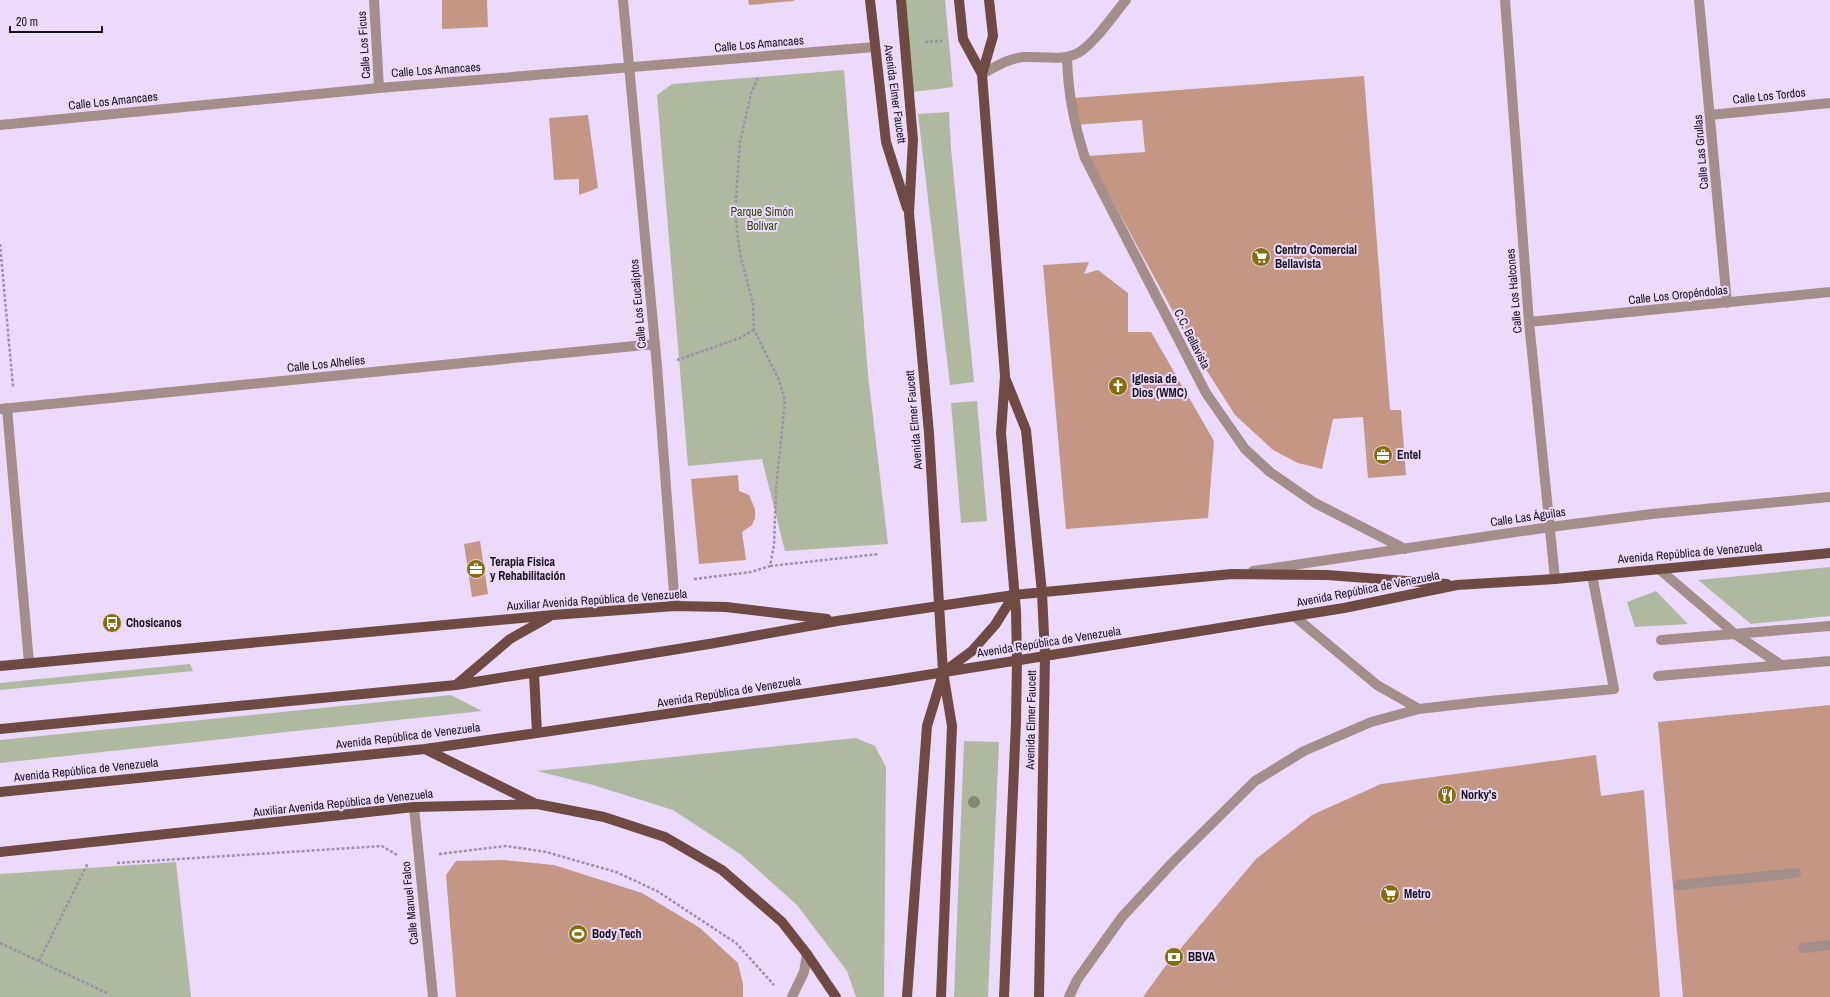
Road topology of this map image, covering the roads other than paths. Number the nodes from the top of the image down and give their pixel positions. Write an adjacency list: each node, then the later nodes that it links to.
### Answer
1 (374, 0): 14 (street, Calle Los Ficus)
2 (623, 0): 12 (street, Calle Los Eucaliptos)
3 (870, 0): 10 (main road, Avenida Elmer Faucett)
4 (901, 0): 18 (main road, Avenida Elmer Faucett)
5 (959, 0): 13 (main road, Avenida Elmer Faucett)
6 (989, 0): 13 (main road, Avenida Elmer Faucett)
7 (1126, 0): 11 (street)
8 (1505, 0): 21 (street, Calle Los Halcones)
9 (1698, 0): 16 (street, Calle Las Grullas)
10 (875, 47): 12 (street, Calle Los Amancaes); 18 (main road, Avenida Elmer Faucett)
11 (1067, 57): 13 (street); 27 (street, C.C. Bellavista)
12 (629, 68): 14 (street, Calle Los Amancaes); 22 (street, Calle Los Eucaliptos)
13 (982, 74): 23 (main road, Avenida Elmer Faucett)
14 (379, 88): 17 (street, Calle Los Amancaes)
15 (1830, 103): 16 (street, Calle Los Tordos)
16 (1710, 115): 20 (street, Calle Las Grullas)
17 (0, 125)
18 (909, 213): 36 (main road, Avenida Elmer Faucett)
19 (1830, 292): 20 (street, Calle Los Oropéndolas)
20 (1727, 303): 21 (street, Calle Los Oropéndolas)
21 (1529, 322): 26 (street, Calle Los Halcones)
22 (655, 344): 24 (street, Calle Los Alhelíes); 37 (street, Calle Los Eucaliptos)
23 (1005, 376): 34 (main road, Avenida Elmer Faucett); 35 (main road, Avenida Elmer Faucett)
24 (8, 408): 47 (street)
25 (1830, 497): 26 (street, Calle Las Águilas)
26 (1550, 527): 27 (street, Calle Las Águilas); 32 (street, Calle Los Halcones)
27 (1406, 549): 30 (street, Calle Las Águilas)
28 (1830, 553): 29 (main road, Avenida República de Venezuela)
29 (1659, 569): 31 (main road, Avenida República de Venezuela); 42 (street)
30 (1232, 574): 33 (main road, Avenida República de Venezuela); 34 (main road, Avenida República de Venezuela)
31 (1592, 575): 32 (main road, Avenida República de Venezuela); 54 (street)
32 (1555, 579): 33 (main road, Avenida República de Venezuela)
33 (1457, 585): 39 (main road, Avenida República de Venezuela)
34 (1042, 593): 35 (main road, Avenida República de Venezuela); 44 (main road, Avenida Elmer Faucett)
35 (1014, 595): 36 (main road, Avenida República de Venezuela); 45 (main road, Avenida Elmer Faucett); 50 (main road)
36 (940, 605): 40 (main road, Avenida República de Venezuela); 50 (main road, Avenida Elmer Faucett)
37 (675, 606): 38 (main road, Auxiliar Avenida República de Venezuela); 40 (main road, Auxiliar Avenida República de Venezuela)
38 (553, 614): 47 (main road, Auxiliar Avenida República de Venezuela); 53 (main road)
39 (1294, 616): 44 (main road, Avenida República de Venezuela); 54 (street)
40 (837, 621): 51 (main road, Avenida República de Venezuela)
41 (1830, 626): 42 (street)
42 (1735, 634): 43 (street); 48 (street)
43 (1661, 640)
44 (1045, 655): 45 (main road, Avenida República de Venezuela); 73 (main road, Avenida Elmer Faucett)
45 (1017, 660): 50 (main road, Avenida República de Venezuela); 72 (main road, Avenida Elmer Faucett)
46 (1830, 661): 48 (street)
47 (29, 663): 49 (main road, Auxiliar Avenida República de Venezuela)
48 (1781, 665): 52 (street)
49 (0, 666)
50 (943, 672): 56 (main road, Avenida República de Venezuela); 70 (main road, Avenida Elmer Faucett); 71 (main road, Avenida Elmer Faucett)
51 (534, 673): 53 (main road, Avenida República de Venezuela); 56 (main road)
52 (1658, 676)
53 (456, 685): 55 (main road, Avenida República de Venezuela)
54 (1419, 710): 74 (street)
55 (0, 729)
56 (537, 733): 57 (main road, Avenida República de Venezuela)
57 (425, 749): 58 (main road, Avenida República de Venezuela); 59 (main road)
58 (0, 792)
59 (537, 804): 60 (main road, Auxiliar Avenida República de Venezuela); 66 (main road, Auxiliar Avenida República de Venezuela)
60 (414, 807): 61 (main road, Auxiliar Avenida República de Venezuela); 67 (street, Calle Manuel Falco)
61 (0, 852)
62 (1796, 873): 63 (street)
63 (1679, 885)
64 (1830, 945): 65 (street)
65 (1803, 948)
66 (807, 954): 68 (street); 69 (main road, Auxiliar Avenida República de Venezuela)
67 (433, 997)
68 (792, 997)
69 (836, 997)
70 (907, 997)
71 (941, 997)
72 (1004, 997)
73 (1039, 997)
74 (1069, 997)

